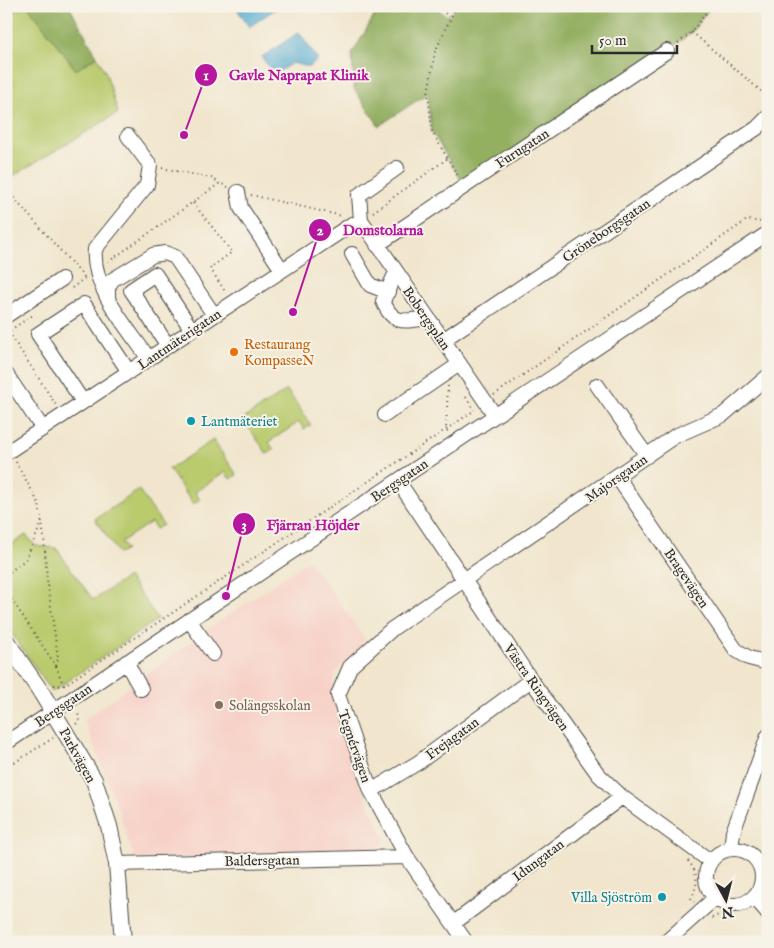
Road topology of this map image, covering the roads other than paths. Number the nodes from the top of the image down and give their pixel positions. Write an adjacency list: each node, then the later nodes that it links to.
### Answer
1 (667, 51): 8 (street, Furugatan)
2 (768, 117): 19 (street, Gröneborgsgatan)
3 (128, 136): 14 (street)
4 (397, 168): 6 (street)
5 (238, 192): 10 (street)
6 (357, 222): 8 (street, Bobergsplan); 10 (street, Lantmäterigatan)
7 (768, 233): 28 (street, Bergsgatan)
8 (377, 244): 11 (street, Bobergsplan)
9 (352, 254): 13 (street)
10 (282, 270): 16 (street, Lantmäterigatan)
11 (396, 272): 13 (street); 17 (street, Bobergsplan)
12 (66, 284): 15 (street)
13 (388, 292): 17 (street)
14 (108, 298): 16 (street); 21 (street)
15 (6, 316)
16 (214, 316): 18 (street, Lantmäterigatan)
17 (428, 318): 19 (street, Bobergsplan)
18 (192, 330): 20 (street, Lantmäterigatan); 20 (street)
19 (443, 340): 22 (street, Bobergsplan)
20 (168, 346): 21 (street, Lantmäterigatan)
21 (149, 359): 23 (street, Lantmäterigatan)
22 (454, 368): 28 (street, Bobergsplan); 29 (street)
23 (129, 372): 27 (street, Lantmäterigatan); 27 (street)
24 (6, 374): 30 (street)
25 (768, 376): 32 (street, Majorsgatan)
26 (597, 385): 32 (street)
27 (83, 402): 30 (street, Lantmäterigatan)
28 (494, 414): 34 (street, Bergsgatan)
29 (385, 415)
30 (43, 429): 31 (street, Lantmäterigatan)
31 (10, 456)
32 (647, 456): 33 (street, Majorsgatan)
33 (618, 478): 35 (street, Majorsgatan); 40 (street, Bragevägen)
34 (398, 481): 35 (street, Västra Ringvägen); 36 (street, Bergsgatan)
35 (463, 580): 41 (street, Västra Ringvägen); 47 (street, Tegnérvägen)
36 (189, 620): 38 (street); 39 (street, Bergsgatan)
37 (6, 641): 43 (main road, Parkvägen)
38 (213, 654)
39 (126, 662): 42 (street); 43 (street, Bergsgatan)
40 (768, 663)
41 (531, 680): 47 (street, Frejagatan); 48 (street, Västra Ringvägen)
42 (142, 689)
43 (53, 711): 45 (street, Bergsgatan); 53 (main road, Parkvägen)
44 (768, 736): 46 (street)
45 (6, 743)
46 (764, 763): 49 (street)
47 (371, 791): 50 (street, Tegnérvägen)
48 (622, 797): 51 (street, Västra Ringvägen); 58 (street, Idungatan)
49 (731, 849): 51 (street); 52 (street)
50 (407, 857): 53 (street, Baldersgatan); 58 (street, Tegnérvägen)
51 (710, 861): 56 (street)
52 (764, 861): 54 (street)
53 (117, 864): 59 (main road, Parkvägen)
54 (765, 885): 55 (street)
55 (754, 897): 56 (street); 57 (street)
56 (715, 898): 61 (street)
57 (768, 913)
58 (454, 923): 60 (street, Tegnérvägen)
59 (124, 942)
60 (466, 942)
61 (666, 942)

